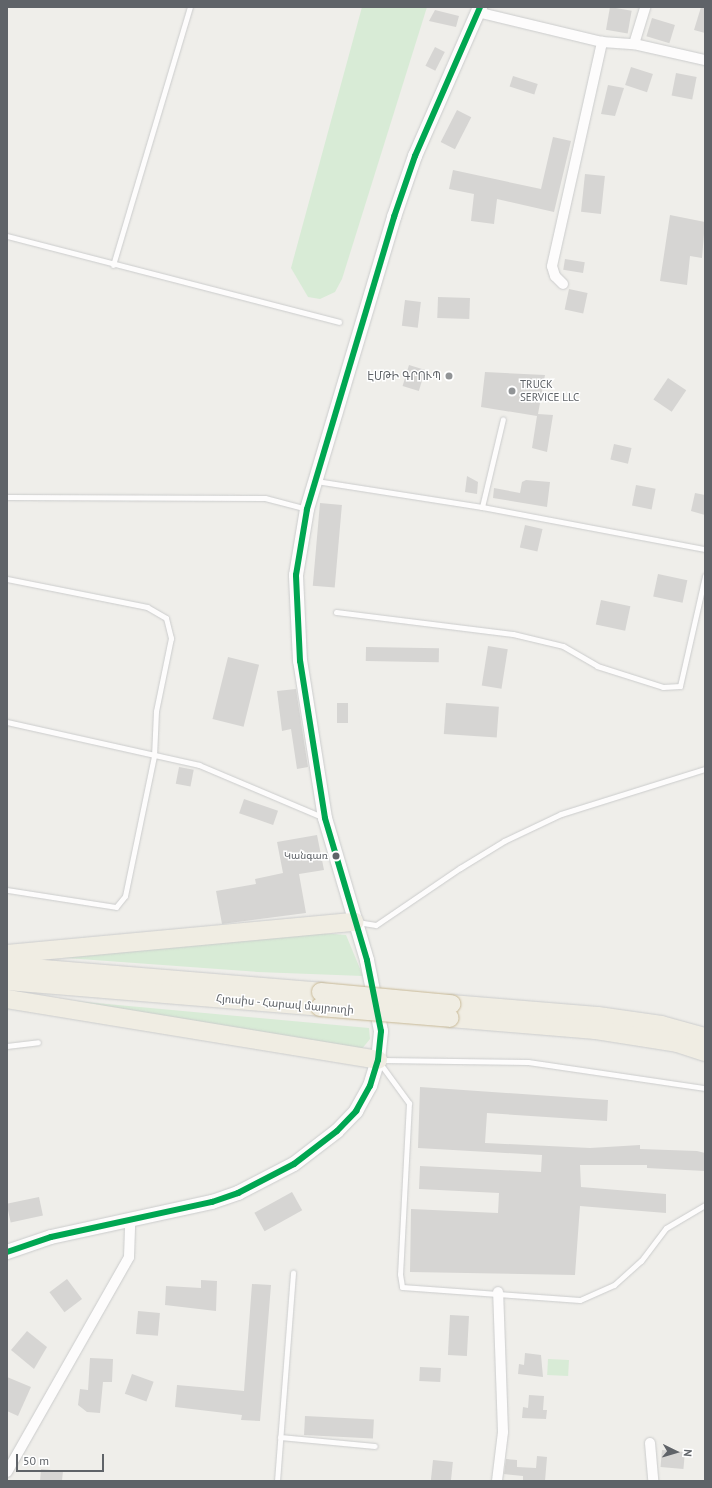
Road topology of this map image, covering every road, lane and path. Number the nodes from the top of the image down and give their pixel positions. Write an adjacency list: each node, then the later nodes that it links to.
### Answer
1 (190, 7): 8 (lane)
2 (645, 7): 5 (street)
3 (478, 10): 4 (street); 12 (street)
4 (602, 42): 5 (street); 9 (street)
5 (634, 44): 6 (street)
6 (705, 60)
7 (7, 236): 8 (lane)
8 (113, 265): 10 (lane)
9 (563, 284)
10 (339, 322)
11 (503, 419): 14 (lane)
12 (315, 480): 14 (lane); 15 (street)
13 (7, 497): 15 (lane)
14 (482, 507): 16 (lane)
15 (307, 509): 23 (street)
16 (705, 549)
17 (705, 576): 19 (lane)
18 (7, 579): 21 (lane)
19 (336, 612)
20 (7, 722): 21 (lane)
21 (154, 756): 23 (lane); 24 (lane)
22 (705, 769): 25 (lane)
23 (325, 818): 25 (street)
24 (7, 890)
25 (355, 922): 26 (highway); 36 (street)
26 (7, 954)
27 (7, 966): 30 (highway, Հյուսիս - Հարավ մայրուղի)
28 (7, 981): 30 (highway, Հյուսիս - Հարավ մայրուղի)
29 (7, 999): 36 (highway)
30 (320, 1000): 31 (highway, Հյուսիս - Հարավ մայրուղի, bridge)
31 (474, 1013): 32 (highway, Հյուսիս - Հարավ մայրուղի); 35 (highway, Հյուսիս - Հարավ մայրուղի)
32 (705, 1037)
33 (38, 1042): 34 (lane)
34 (7, 1046)
35 (705, 1052)
36 (378, 1060): 37 (lane); 39 (street); 42 (lane)
37 (705, 1088)
38 (705, 1206): 42 (lane)
39 (130, 1219): 40 (street); 46 (street)
40 (7, 1252)
41 (293, 1273): 43 (lane)
42 (498, 1292): 48 (street)
43 (280, 1437): 45 (lane); 47 (lane)
44 (650, 1443): 49 (street)
45 (375, 1446)
46 (7, 1472)
47 (277, 1481)
48 (497, 1481)
49 (653, 1481)

